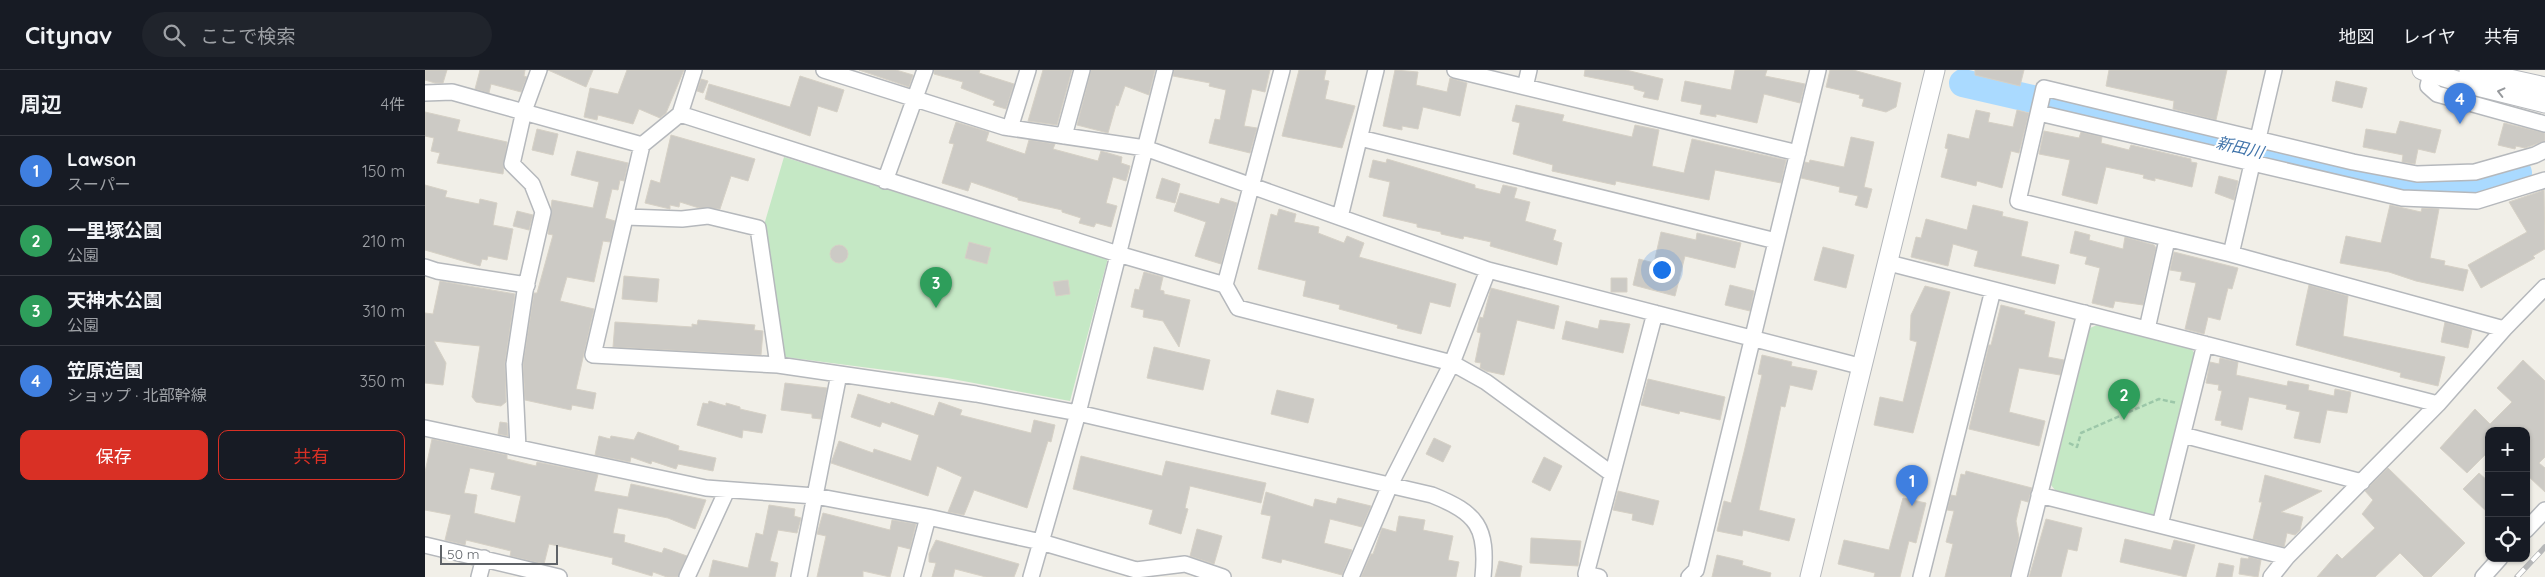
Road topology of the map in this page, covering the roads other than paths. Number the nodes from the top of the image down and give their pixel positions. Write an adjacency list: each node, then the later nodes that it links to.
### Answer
1 (539, 70): 23 (street)
2 (694, 70): 24 (street)
3 (925, 70): 20 (street)
4 (1028, 70): 26 (street)
5 (1082, 70): 27 (street)
6 (1165, 70): 30 (street)
7 (1282, 70): 36 (street)
8 (1376, 70): 28 (street)
9 (1455, 70): 17 (street)
10 (1529, 70): 17 (street)
11 (1818, 70): 33 (street)
12 (1935, 70): 43 (street)
13 (2274, 70): 31 (street)
14 (2469, 70): 18 (street)
15 (830, 71): 20 (street)
16 (2426, 71): 21 (street, one-way to 16); 25 (street)
17 (1525, 87): 33 (street)
18 (2545, 88)
19 (425, 93): 23 (street)
20 (915, 100): 26 (street); 35 (street)
21 (2545, 103)
22 (2040, 104): 31 (street); 31 (street); 39 (street)
23 (524, 111): 29 (street); 46 (street)
24 (680, 114): 29 (street); 35 (street)
25 (2545, 124)
26 (1011, 128): 27 (street)
27 (1064, 136): 30 (street)
28 (1360, 138): 38 (street); 40 (street)
29 (642, 145): 37 (street)
30 (1145, 148): 36 (street); 41 (street)
31 (2254, 150): 32 (street); 34 (street); 42 (street)
32 (2545, 150)
33 (1798, 152): 40 (street)
34 (2545, 180)
35 (885, 181): 41 (street)
36 (1251, 185): 38 (street); 47 (street)
37 (626, 217): 57 (street); 57 (street)
38 (1340, 217): 45 (street)
39 (2167, 240): 42 (street); 52 (street)
40 (1776, 241): 54 (street)
41 (1118, 254): 47 (street); 61 (street)
42 (2231, 254): 53 (street)
43 (1889, 263): 49 (street); 58 (street)
44 (425, 267): 46 (street)
45 (1488, 270): 51 (street); 56 (street)
46 (527, 285): 64 (street)
47 (1225, 285): 56 (street)
48 (2545, 287): 53 (street)
49 (1993, 290): 50 (street); 92 (street)
50 (2085, 313): 52 (street); 69 (street)
51 (1655, 314): 54 (street); 65 (street)
52 (2147, 329): 55 (street)
53 (2504, 329): 60 (street)
54 (1752, 340): 58 (street); 90 (street)
55 (2205, 344): 60 (street); 63 (street)
56 (1452, 363): 65 (street); 67 (street)
57 (778, 365): 59 (street)
58 (1863, 367): 91 (street)
59 (839, 374): 61 (street); 70 (street)
60 (2438, 404): 66 (street)
61 (1078, 413): 67 (street); 75 (street)
62 (425, 428): 64 (street)
63 (2183, 435): 66 (street); 73 (street)
64 (518, 448): 68 (street)
65 (1612, 474): 89 (street)
66 (2362, 482): 77 (street)
67 (1390, 485): 87 (street); 88 (street)
68 (727, 490): 70 (street); 82 (street)
69 (2039, 495): 73 (street); 93 (street)
70 (815, 496): 72 (street); 83 (street)
71 (2545, 510): 74 (street)
72 (928, 517): 75 (street); 84 (street)
73 (2160, 525): 77 (street)
74 (2530, 526)
75 (1041, 542): 85 (street); 86 (street)
76 (425, 545): 78 (street)
77 (2287, 557): 94 (street)
78 (484, 558): 80 (street); 81 (street)
79 (2496, 562): 95 (street)
80 (479, 577)
81 (559, 577)
82 (687, 577)
83 (799, 577)
84 (912, 577)
85 (1031, 577)
86 (1220, 577)
87 (1351, 577)
88 (1483, 577)
89 (1599, 577)
90 (1689, 577)
91 (1810, 577)
92 (1921, 577)
93 (2019, 577)
94 (2271, 577)
95 (2483, 577)

